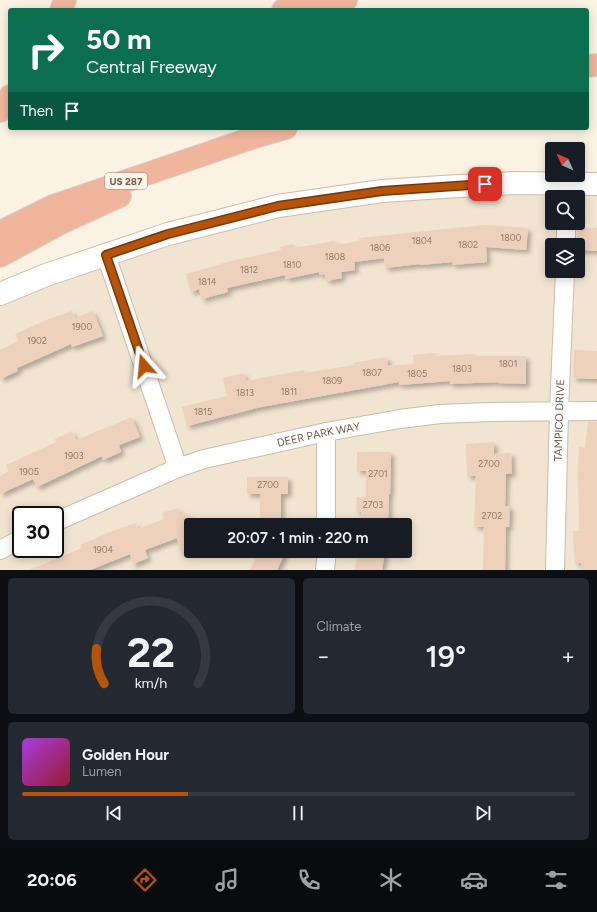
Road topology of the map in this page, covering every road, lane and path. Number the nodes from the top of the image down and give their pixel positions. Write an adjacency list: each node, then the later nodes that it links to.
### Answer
1 (346, 0): 2 (highway)
2 (296, 8)
3 (8, 99): 4 (highway)
4 (0, 111)
5 (279, 130): 6 (highway, US 287)
6 (255, 137): 9 (highway, US 287); 11 (highway)
7 (597, 184): 8 (main road)
8 (566, 190): 10 (main road)
9 (0, 232)
10 (106, 255): 13 (main road); 17 (street)
11 (0, 256)
12 (565, 278): 14 (street, TAMPICO DRIVE)
13 (0, 294)
14 (559, 411): 15 (street, DEER PARK WAY); 16 (street, DEER PARK WAY); 24 (street, TAMPICO DRIVE)
15 (597, 411)
16 (326, 432): 17 (street, DEER PARK WAY); 19 (street)
17 (178, 468): 18 (street, DEER PARK WAY)
18 (64, 518)
19 (326, 518)
20 (12, 544): 21 (street)
21 (0, 550)
22 (326, 558): 23 (street)
23 (325, 570)
24 (556, 570)

